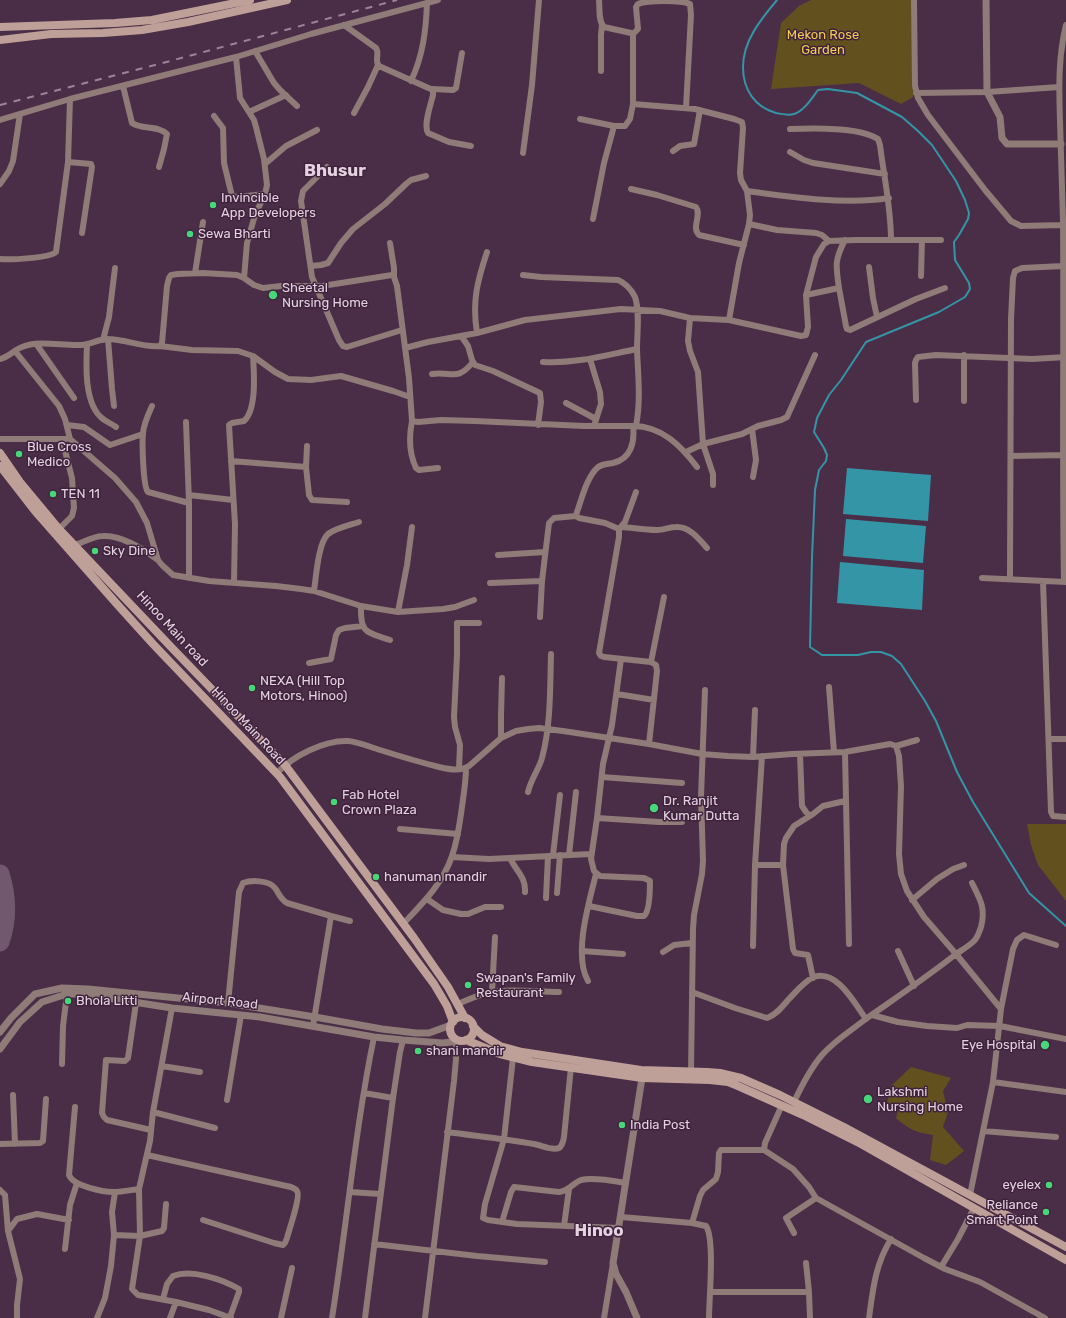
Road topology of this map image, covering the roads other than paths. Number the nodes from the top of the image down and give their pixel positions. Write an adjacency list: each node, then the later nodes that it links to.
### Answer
1 (250, 0): 12 (main road)
2 (287, 0): 14 (main road)
3 (438, 0): 8 (street)
4 (540, 0): 46 (street)
5 (600, 0): 10 (street)
6 (914, 0): 25 (street)
7 (986, 0): 24 (street)
8 (427, 3): 9 (street); 20 (street)
9 (344, 25): 15 (street); 18 (street)
10 (602, 25): 13 (street); 19 (street)
11 (1066, 25): 22 (street)
12 (0, 27)
13 (633, 34): 28 (street); 30 (street)
14 (0, 40)
15 (255, 51): 17 (street); 26 (street)
16 (462, 53): 23 (street)
17 (236, 57): 21 (street); 32 (street)
18 (378, 65): 20 (street); 33 (street)
19 (602, 71)
20 (411, 81): 23 (street)
21 (123, 86): 27 (street); 49 (street)
22 (1059, 88): 24 (street); 36 (street)
23 (432, 89): 43 (street)
24 (987, 92): 25 (street); 42 (street)
25 (916, 93): 62 (street)
26 (286, 95): 29 (street); 32 (street)
27 (70, 99): 34 (street); 47 (street)
28 (633, 104): 30 (street); 39 (street)
29 (297, 106)
30 (686, 108): 31 (street)
31 (700, 110): 44 (street); 55 (street)
32 (249, 112): 48 (street)
33 (354, 113)
34 (20, 114): 38 (street); 53 (street)
35 (214, 116): 56 (street)
36 (1063, 118): 42 (street)
37 (580, 119): 39 (street)
38 (0, 120)
39 (614, 126): 59 (street)
40 (790, 129): 51 (street)
41 (317, 130): 48 (street)
42 (1061, 144): 58 (street)
43 (471, 146)
44 (673, 151)
45 (790, 152): 51 (street)
46 (523, 153)
47 (68, 162): 63 (street); 72 (street)
48 (264, 164): 56 (street)
49 (159, 167)
50 (327, 167): 73 (street)
51 (884, 174): 57 (street)
52 (426, 176): 73 (street)
53 (1, 181)
54 (631, 189): 70 (street)
55 (747, 191): 57 (street); 61 (street)
56 (265, 194): 81 (street)
57 (889, 198): 65 (street)
58 (1064, 202): 62 (street)
59 (593, 220)
60 (203, 222): 77 (street)
61 (749, 224): 68 (street); 70 (street)
62 (1063, 225): 74 (street)
63 (82, 233)
64 (845, 240): 65 (street); 68 (street); 83 (street)
65 (891, 240): 66 (street)
66 (922, 240): 67 (street); 80 (street)
67 (942, 240)
68 (829, 241): 85 (street)
69 (390, 243): 79 (street)
70 (744, 245): 89 (street)
71 (487, 252): 91 (street)
72 (0, 259)
73 (311, 266): 82 (street)
74 (1063, 266): 103 (street); 104 (street)
75 (869, 267): 87 (street)
76 (115, 268): 93 (street)
77 (195, 273): 81 (street); 96 (street)
78 (523, 275): 86 (street)
79 (394, 276): 82 (street); 90 (street)
80 (921, 276)
81 (244, 278): 82 (street)
82 (315, 287): 90 (street)
83 (839, 288): 85 (street); 87 (street)
84 (945, 288): 87 (street)
85 (806, 295): 89 (street)
86 (637, 310): 88 (street); 91 (street); 98 (street)
87 (877, 317)
88 (690, 318): 89 (street); 131 (street)
89 (729, 320)
90 (402, 330): 97 (street)
91 (477, 333): 92 (street)
92 (462, 337): 97 (street); 107 (street)
93 (105, 339): 94 (street); 96 (street); 115 (street)
94 (87, 344): 95 (street); 125 (street)
95 (37, 345): 99 (street); 110 (street)
96 (160, 346): 102 (street)
97 (405, 348): 111 (street)
98 (637, 349): 106 (street); 124 (street)
99 (15, 351): 105 (street); 122 (street)
100 (815, 355): 126 (street)
101 (964, 355): 103 (street); 112 (street); 113 (street)
102 (252, 356): 111 (street); 137 (street)
103 (1011, 357): 104 (street); 136 (street)
104 (1065, 357): 117 (street)
105 (0, 359)
106 (590, 359): 108 (street); 118 (street)
107 (473, 362): 109 (street); 121 (street)
108 (543, 362)
109 (432, 374)
110 (74, 398)
111 (410, 398): 119 (street)
112 (916, 400)
113 (964, 401)
114 (566, 403): 118 (street)
115 (114, 406)
116 (152, 406): 127 (street)
117 (1065, 414): 135 (street)
118 (596, 419): 123 (street)
119 (412, 421): 121 (street); 141 (street)
120 (186, 422): 145 (street)
121 (538, 424): 123 (street)
122 (67, 425): 127 (street); 129 (street)
123 (594, 426): 124 (street)
124 (634, 426): 133 (street); 149 (street)
125 (116, 427)
126 (752, 429): 131 (street); 142 (street)
127 (143, 434): 148 (street)
128 (62, 439): 129 (street); 130 (street); 153 (street)
129 (70, 439): 158 (street)
130 (0, 440)
131 (703, 444): 133 (street); 143 (street)
132 (307, 446): 139 (street)
133 (686, 452): 140 (street)
134 (0, 453): 153 (main road, Hinoo Main road)
135 (1065, 455): 136 (street); 164 (street)
136 (1011, 456): 161 (street)
137 (231, 461): 139 (street); 146 (street)
138 (0, 466): 202 (main road, Hinoo Main Road)
139 (306, 466): 147 (street)
140 (697, 467)
141 (438, 468)
142 (753, 477)
143 (713, 486)
144 (636, 492): 152 (street)
145 (189, 495): 146 (street); 148 (street)
146 (233, 500): 165 (street)
147 (347, 502)
148 (189, 503): 159 (street)
149 (576, 516): 152 (street); 156 (street)
150 (359, 522): 167 (street)
151 (412, 527): 171 (street)
152 (620, 528): 155 (street); 177 (street)
153 (59, 529): 154 (main road, Hinoo Main road)
154 (75, 545): 158 (street); 200 (main road, Hinoo Main road)
155 (707, 548)
156 (545, 552): 157 (street); 162 (street)
157 (498, 555)
158 (158, 560): 159 (street)
159 (189, 578): 165 (street)
160 (982, 578): 161 (street)
161 (1010, 578): 163 (street)
162 (542, 581): 166 (street); 172 (street)
163 (1043, 581): 164 (street); 189 (street)
164 (1065, 582)
165 (234, 583): 167 (street)
166 (490, 583)
167 (314, 591): 170 (street)
168 (664, 597): 178 (street)
169 (474, 600): 171 (street)
170 (361, 606): 171 (street); 174 (street)
171 (398, 612)
172 (540, 617)
173 (479, 622): 201 (street)
174 (362, 626): 175 (street); 179 (street)
175 (390, 640)
176 (551, 654): 186 (street)
177 (621, 659): 178 (street); 183 (street)
178 (651, 662): 184 (street)
179 (309, 663)
180 (502, 678): 187 (street)
181 (829, 686): 194 (street)
182 (705, 690): 196 (street)
183 (616, 694): 184 (street); 188 (street)
184 (654, 700): 192 (street)
185 (754, 710): 199 (street)
186 (548, 729): 187 (street); 188 (street); 205 (street)
187 (501, 738): 201 (street)
188 (610, 738): 192 (street); 203 (street)
189 (1049, 739): 190 (street); 210 (street)
190 (1066, 739)
191 (917, 740): 193 (street)
192 (649, 744): 196 (street)
193 (896, 746): 195 (street); 229 (street)
194 (834, 752): 195 (street); 197 (street)
195 (845, 752): 208 (street)
196 (702, 754): 199 (street); 236 (street)
197 (800, 754): 198 (street); 209 (street)
198 (762, 756): 199 (street); 220 (street)
199 (753, 757)
200 (285, 765): 201 (street); 202 (street); 234 (main road, Hinoo Main road)
201 (462, 768): 214 (street)
202 (277, 773): 262 (main road, Hinoo Main Road)
203 (602, 777): 204 (street); 211 (street)
204 (682, 783)
205 (528, 792)
206 (576, 792): 217 (street)
207 (560, 795): 216 (street)
208 (845, 801): 209 (street); 237 (street)
209 (810, 816): 221 (street)
210 (1066, 817)
211 (598, 818): 212 (street); 215 (street)
212 (682, 822)
213 (400, 830): 214 (street)
214 (458, 834): 218 (street)
215 (591, 854): 217 (street); 223 (street)
216 (554, 855): 217 (street); 219 (street); 226 (street); 227 (street)
217 (569, 855)
218 (452, 857): 219 (street); 228 (street)
219 (510, 858): 225 (street)
220 (755, 865): 221 (street); 239 (street)
221 (783, 865): 245 (street)
222 (964, 865): 229 (street)
223 (596, 874): 230 (street); 230 (street)
224 (972, 883): 244 (street)
225 (525, 892)
226 (557, 893)
227 (546, 898)
228 (427, 899): 231 (street); 234 (street)
229 (912, 900): 244 (street)
230 (589, 906): 240 (street)
231 (501, 907)
232 (330, 916): 233 (street); 253 (street); 259 (street)
233 (350, 921)
234 (404, 923): 254 (main road, Hinoo Main road)
235 (495, 937): 248 (street)
236 (692, 943): 242 (street); 250 (street)
237 (849, 944)
238 (1056, 945): 256 (street)
239 (753, 946)
240 (582, 951): 243 (street); 246 (street)
241 (898, 951): 247 (street)
242 (663, 952)
243 (623, 954)
244 (956, 954): 247 (street); 256 (street)
245 (813, 978): 250 (street); 261 (street)
246 (588, 981)
247 (914, 986): 258 (street)
248 (492, 992): 249 (street); 254 (street)
249 (559, 992)
250 (692, 992): 277 (street)
251 (67, 994): 252 (street, Airport Road); 271 (street, Airport Road); 273 (street)
252 (136, 1003): 255 (street, Airport Road); 291 (street)
253 (228, 1003): 259 (street, Airport Road); 266 (street, Airport Road)
254 (458, 1004): 260 (main road, Hinoo Main road)
255 (172, 1008): 257 (street, Airport Road); 274 (street)
256 (1001, 1009): 265 (street)
257 (241, 1014): 263 (street, Airport Road); 285 (street)
258 (872, 1015): 261 (street); 265 (street)
259 (315, 1016): 262 (street, Airport Road); 263 (street)
260 (465, 1018): 262 (main road); 264 (main road)
261 (866, 1019): 286 (street)
262 (452, 1024): 270 (main road)
263 (313, 1026): 267 (street, Airport Road)
264 (473, 1026): 270 (main road); 277 (main road)
265 (1000, 1026): 268 (street); 279 (street)
266 (0, 1032)
267 (374, 1037): 269 (street, Airport Road); 281 (street)
268 (1066, 1039)
269 (403, 1040): 270 (street, Airport Road); 283 (street)
270 (460, 1041): 272 (main road); 293 (street)
271 (0, 1049)
272 (513, 1058): 275 (main road); 295 (street)
273 (62, 1064)
274 (162, 1066): 276 (street); 289 (street)
275 (571, 1067): 278 (main road); 295 (street)
276 (200, 1072)
277 (691, 1072): 286 (main road)
278 (642, 1078): 287 (main road); 301 (street)
279 (993, 1082): 280 (street); 292 (street)
280 (1066, 1092)
281 (364, 1093): 283 (street); 306 (street)
282 (13, 1095): 297 (street)
283 (393, 1098): 307 (street)
284 (46, 1099): 297 (street)
285 (227, 1100)
286 (794, 1102): 308 (main road)
287 (782, 1105): 298 (street); 311 (main road)
288 (75, 1107): 300 (street)
289 (153, 1112): 290 (street); 291 (street)
290 (215, 1128)
291 (151, 1130): 299 (street)
292 (983, 1131): 294 (street); 308 (street)
293 (447, 1132): 295 (street); 327 (street)
294 (1056, 1137)
295 (504, 1139): 315 (street)
296 (0, 1144): 297 (street)
297 (15, 1144)
298 (764, 1150): 309 (street); 316 (street)
299 (147, 1155): 302 (street); 314 (street)
300 (77, 1183): 305 (street); 313 (street)
301 (626, 1183): 303 (street); 312 (street)
302 (139, 1189): 305 (street); 322 (street)
303 (569, 1189): 315 (street); 317 (street)
304 (0, 1190): 319 (street)
305 (115, 1192): 321 (street)
306 (350, 1192): 307 (street); 343 (street)
307 (380, 1194): 324 (street)
308 (970, 1195): 325 (main road)
309 (816, 1198): 320 (street); 323 (street)
310 (166, 1204): 322 (street)
311 (974, 1208): 328 (main road); 332 (street)
312 (621, 1217): 316 (street); 318 (street)
313 (69, 1220): 319 (street); 326 (street)
314 (203, 1220)
315 (502, 1222): 317 (street)
316 (692, 1223): 334 (street)
317 (564, 1226): 318 (street)
318 (619, 1228): 330 (street)
319 (8, 1230): 338 (street)
320 (794, 1233)
321 (114, 1235): 322 (street); 339 (street)
322 (140, 1236): 336 (street)
323 (891, 1239): 332 (street); 350 (street)
324 (374, 1244): 327 (street); 344 (street)
325 (1066, 1246)
326 (65, 1249)
327 (433, 1250): 329 (street); 345 (street)
328 (1066, 1260)
329 (544, 1262)
330 (612, 1262): 346 (street); 347 (street)
331 (806, 1263): 335 (street)
332 (941, 1267): 351 (street)
333 (292, 1268): 342 (street)
334 (711, 1292): 335 (street); 348 (street)
335 (810, 1292): 349 (street)
336 (163, 1300): 337 (street); 341 (street)
337 (176, 1302): 340 (street); 341 (street)
338 (18, 1318)
339 (97, 1318)
340 (170, 1318)
341 (230, 1318)
342 (281, 1318)
343 (332, 1318)
344 (365, 1318)
345 (425, 1318)
346 (604, 1318)
347 (637, 1318)
348 (709, 1318)
349 (810, 1318)
350 (869, 1318)
351 (1045, 1318)

